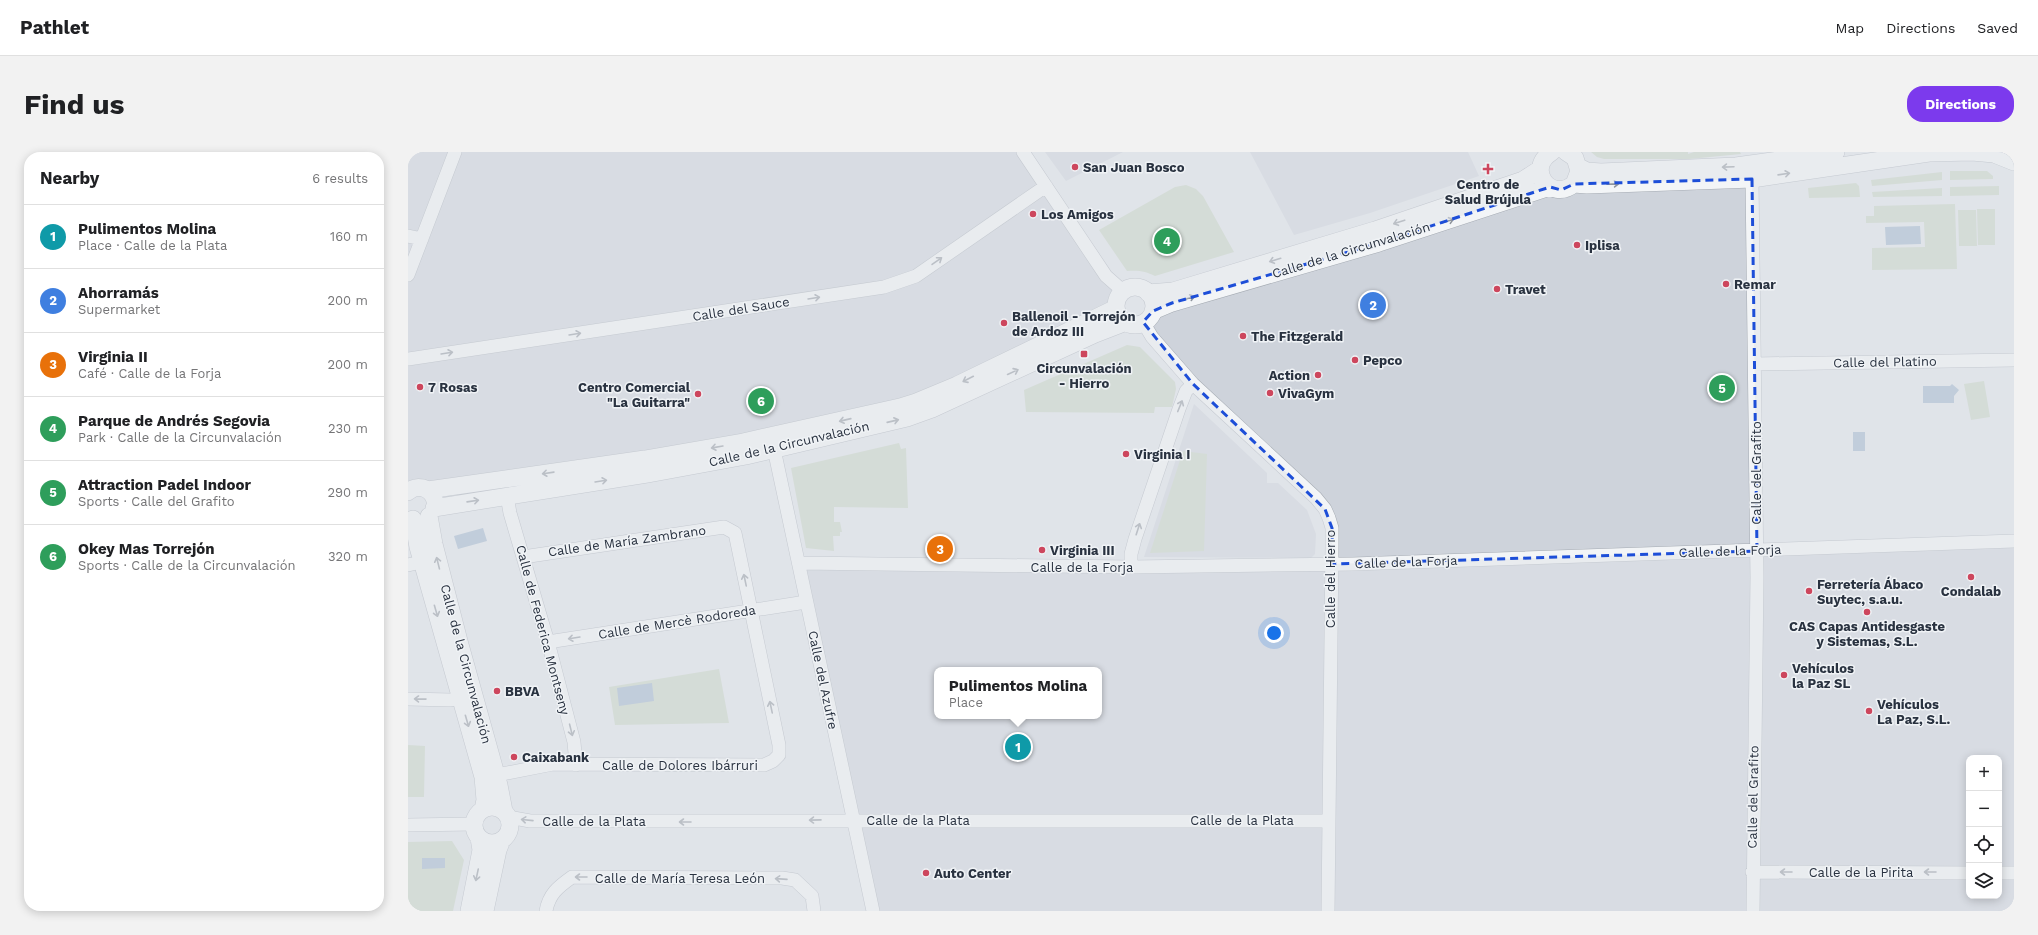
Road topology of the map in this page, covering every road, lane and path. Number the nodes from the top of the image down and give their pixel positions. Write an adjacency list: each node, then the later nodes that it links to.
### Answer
1 (454, 152): 14 (street)
2 (1023, 152): 11 (street)
3 (1552, 152): 8 (street)
4 (1568, 152): 7 (street)
5 (1836, 152): 9 (street)
6 (2014, 162): 9 (street, one-way to 6)
7 (1579, 167): 9 (street, one-way to 7); 10 (street)
8 (1540, 169): 12 (street); 17 (street, Calle de la Circunvalación, one-way to 17)
9 (1752, 172): 10 (street, one-way to 9); 22 (street, Calle del Grafito)
10 (1574, 184): 12 (street, Calle de la Circunvalación)
11 (1046, 186): 16 (street); 20 (street, Calle del Sauce, one-way to 11)
12 (1550, 187): 19 (street, Calle de la Circunvalación, one-way to 12)
13 (408, 236): 14 (street)
14 (422, 239): 15 (street)
15 (408, 275)
16 (1123, 291): 17 (street); 18 (street)
17 (1148, 293): 19 (street)
18 (1116, 308): 19 (street); 26 (street, Calle de la Circunvalación, one-way to 26)
19 (1140, 319): 23 (street, Calle del Hierro); 24 (street, Calle de la Circunvalación, one-way to 19)
20 (408, 359)
21 (2014, 360): 22 (street, Calle del Platino)
22 (1755, 364): 30 (street, Calle del Grafito)
23 (1193, 384): 34 (street, Calle del Hierro); 35 (street, one-way to 23)
24 (774, 449): 27 (street, Calle de la Circunvalación, one-way to 24); 32 (street, Calle del Azufre)
25 (409, 489): 26 (street, Calle de la Circunvalación)
26 (428, 490): 28 (street)
27 (507, 496): 28 (street, Calle de la Circunvalación, one-way to 27); 31 (street, Calle de Federica Montseny)
28 (421, 514): 33 (street, Calle de la Circunvalación); 42 (street, Calle de la Circunvalación, one-way to 28)
29 (2014, 541): 30 (street, Calle de la Forja)
30 (1757, 550): 34 (street, Calle de la Forja); 50 (street, Calle del Grafito)
31 (523, 557): 37 (street, Calle de María Zambrano, one-way to 31); 38 (street, Calle de Federica Montseny)
32 (799, 563): 35 (street, Calle de la Forja); 36 (street, Calle del Azufre)
33 (415, 564): 39 (street, Calle de la Circunvalación, one-way to 39)
34 (1332, 564): 35 (street, Calle de la Forja); 46 (street, Calle del Hierro)
35 (1131, 567)
36 (806, 602): 37 (street, Calle de Mercè Rodoreda); 45 (street, Calle del Azufre)
37 (751, 611): 38 (street, Calle de Mercè Rodoreda, one-way to 38); 41 (street, Calle de Dolores Ibárruri, one-way to 37)
38 (548, 642): 41 (street, Calle de Federica Montseny, one-way to 41)
39 (460, 698): 40 (street, one-way to 40); 43 (street, Calle de la Circunvalación, one-way to 43)
40 (408, 699)
41 (576, 765): 42 (street, Calle de Dolores Ibárruri)
42 (497, 776): 44 (street, Calle de la Circunvalación)
43 (483, 809): 44 (street); 48 (street)
44 (506, 814): 45 (street, Calle de la Plata, one-way to 44); 49 (street)
45 (854, 820): 46 (street, Calle de la Plata); 58 (street, Calle del Azufre)
46 (1328, 821): 59 (street, Calle del Hierro)
47 (408, 825): 48 (street)
48 (477, 832): 49 (street); 54 (street, one-way to 54)
49 (502, 840): 55 (street)
50 (1752, 872): 51 (street, Calle de la Pirita, one-way to 50); 60 (street, Calle del Grafito)
51 (1966, 873)
52 (2002, 873): 53 (street)
53 (2014, 873)
54 (469, 911)
55 (485, 911)
56 (546, 911): 57 (street, Calle de María Teresa León, one-way to 56)
57 (814, 911)
58 (873, 911)
59 (1328, 911)
60 (1753, 911)

